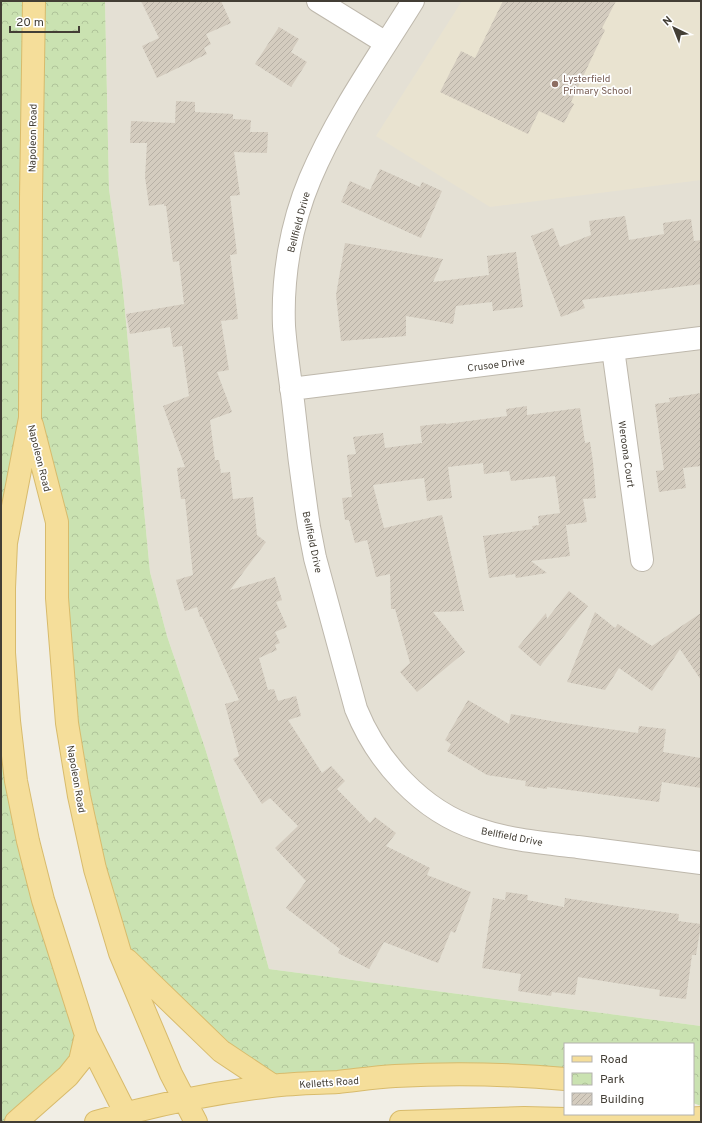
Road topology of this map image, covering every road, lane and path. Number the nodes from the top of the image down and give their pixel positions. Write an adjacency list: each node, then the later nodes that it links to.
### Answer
1 (34, 1): 8 (main road, Napoleon Road)
2 (318, 1): 4 (street)
3 (413, 1): 4 (street, Bellfield Drive)
4 (386, 43): 7 (street, Bellfield Drive)
5 (701, 338): 6 (street, Crusoe Drive)
6 (613, 349): 7 (street, Crusoe Drive); 9 (street, Weroona Court)
7 (292, 389): 10 (street, Bellfield Drive)
8 (30, 418): 11 (main road, Napoleon Road); 12 (main road, Napoleon Road)
9 (642, 560)
10 (701, 863)
11 (120, 953): 14 (main road); 15 (main road, Napoleon Road)
12 (86, 1035): 16 (main road, Napoleon Road); 18 (main road)
13 (564, 1079): 14 (main road, Kelletts Road)
14 (272, 1085): 15 (main road, Kelletts Road)
15 (185, 1100): 16 (main road, Kelletts Road); 20 (main road, Napoleon Road)
16 (128, 1117): 19 (main road, Kelletts Road)
17 (701, 1118): 21 (main road)
18 (16, 1122)
19 (96, 1122)
20 (196, 1122)
21 (402, 1122)

